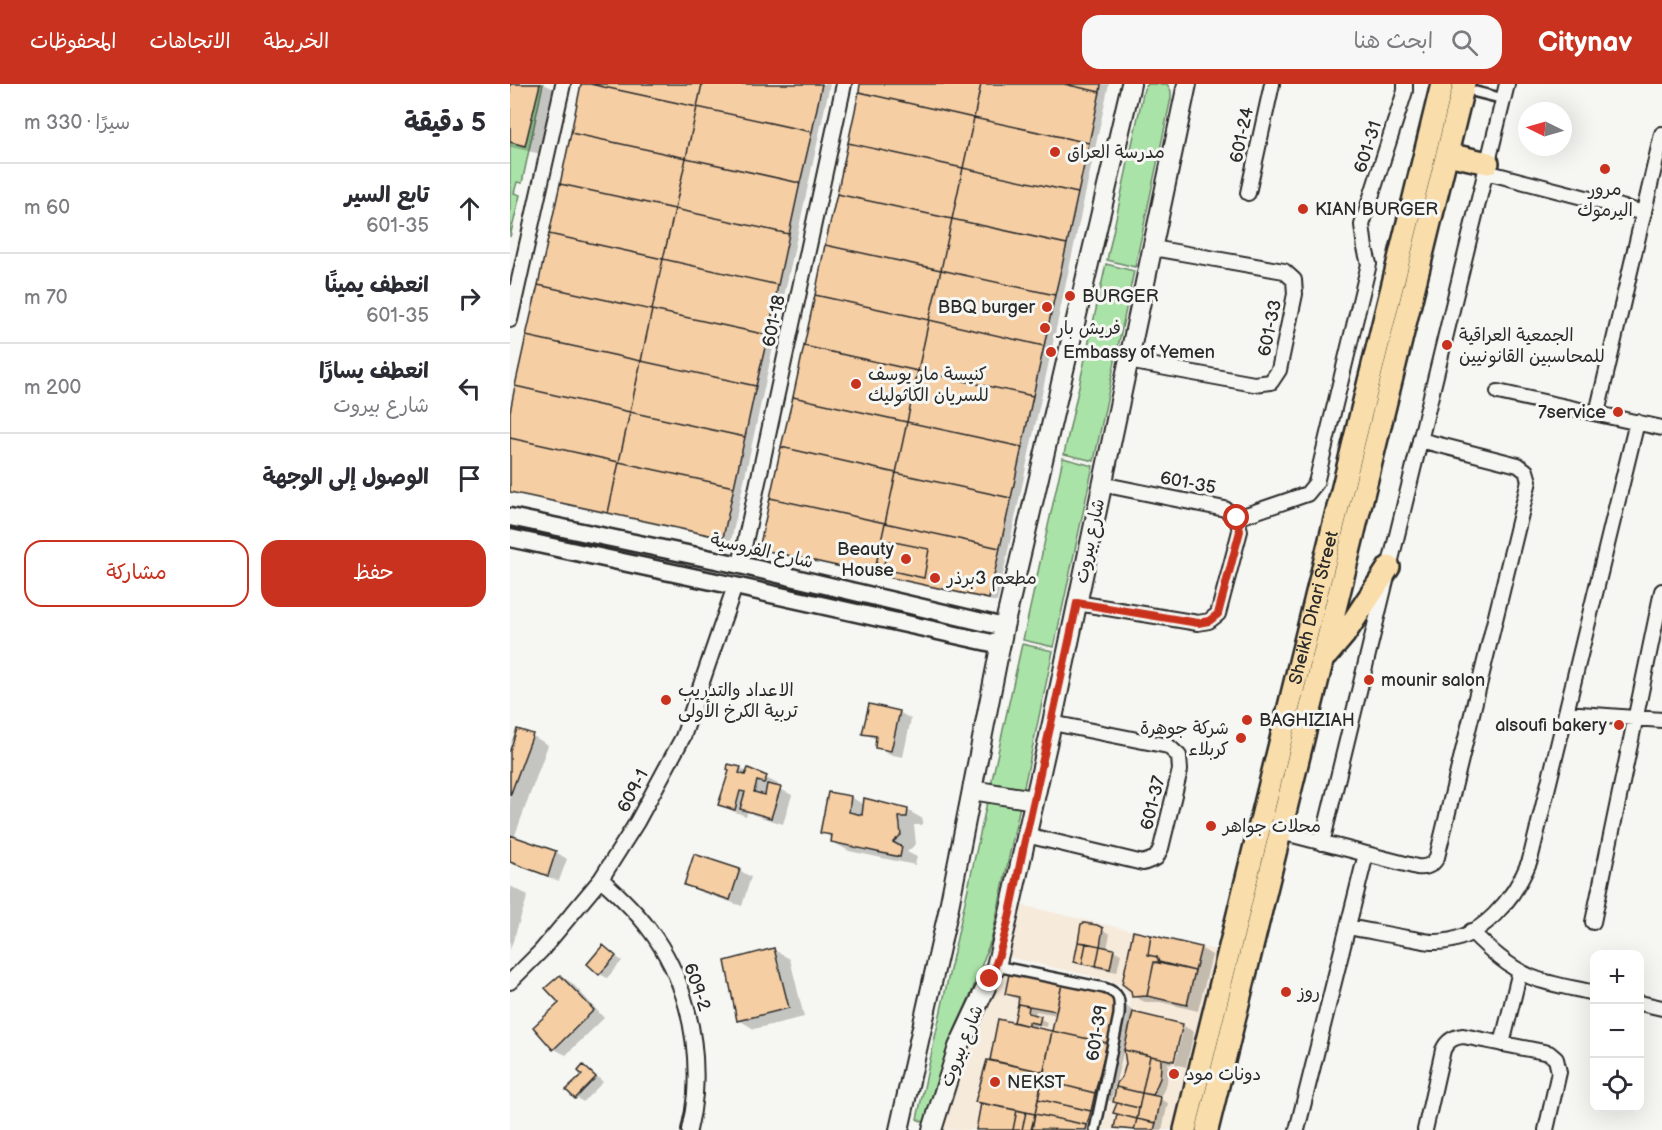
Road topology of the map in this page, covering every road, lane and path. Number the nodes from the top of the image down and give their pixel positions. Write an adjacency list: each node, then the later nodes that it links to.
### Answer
1 (563, 84): 17 (street)
2 (844, 84): 28 (street, 601-18)
3 (1131, 84): 35 (main road, شارع بيروت)
4 (1272, 84): 14 (street, 601-24)
5 (1405, 84): 26 (street, 601-31)
6 (1442, 84): 63 (main road, Sheikh Dhari Street)
7 (1508, 84): 10 (street)
8 (1186, 86): 16 (main road, شارع بيروت)
9 (1470, 88): 10 (street); 12 (main road, Sheikh Dhari Street)
10 (1504, 99): 13 (street)
11 (1662, 134): 15 (street)
12 (1447, 154): 13 (main road); 37 (main road, Sheikh Dhari Street)
13 (1487, 167): 15 (street); 23 (street)
14 (1248, 194)
15 (1644, 213): 20 (street)
16 (1153, 248): 18 (main road, شارع بيروت); 18 (street, 601-33)
17 (510, 320)
18 (1128, 361): 24 (main road, شارع بيروت)
19 (1498, 392): 20 (street)
20 (1597, 413): 21 (street)
21 (1637, 422): 22 (street); 38 (street)
22 (1662, 428)
23 (1420, 440): 29 (street); 47 (street)
24 (1101, 484): 26 (street, 601-35); 33 (main road, شارع بيروت)
25 (510, 517): 28 (street, شارع الفروسية)
26 (1237, 518): 33 (street)
27 (510, 538): 30 (street)
28 (740, 565): 31 (street, شارع الفروسية)
29 (1389, 567): 37 (main road); 46 (street)
30 (735, 586): 34 (street); 48 (street, 609-1)
31 (834, 588): 34 (street); 35 (street, شارع الفروسية)
32 (1662, 591): 39 (street)
33 (1077, 603): 41 (main road, شارع بيروت)
34 (828, 607): 36 (street)
35 (1004, 627): 36 (main road, شارع بيروت)
36 (1001, 645): 42 (main road, شارع بيروت)
37 (1323, 660): 44 (main road, Sheikh Dhari Street)
38 (1566, 713): 39 (street); 51 (street)
39 (1635, 717): 40 (street); 49 (street)
40 (1662, 720)
41 (1052, 723): 43 (main road, شارع بيروت); 45 (street, 601-37)
42 (972, 790): 43 (main road); 60 (main road, شارع بيروت)
43 (1034, 800): 45 (main road, شارع بيروت)
44 (1281, 832): 46 (street); 64 (main road, Sheikh Dhari Street)
45 (1026, 835): 52 (main road, شارع بيروت)
46 (1322, 843): 47 (street)
47 (1366, 854): 50 (street)
48 (601, 879): 54 (street, 609-1); 59 (street, 609-2)
49 (1593, 922)
50 (1348, 927): 51 (street); 65 (street)
51 (1471, 931): 53 (street)
52 (996, 966): 61 (main road, شارع بيروت); 62 (street, 601-39)
53 (1520, 971): 55 (street); 58 (street)
54 (510, 982)
55 (1590, 992)
56 (1644, 1004): 57 (street)
57 (1662, 1008)
58 (1502, 1044): 66 (street); 67 (street)
59 (689, 1130)
60 (899, 1130)
61 (932, 1130)
62 (1095, 1130)
63 (1185, 1130)
64 (1207, 1130)
65 (1297, 1130)
66 (1425, 1130)
67 (1546, 1130)

